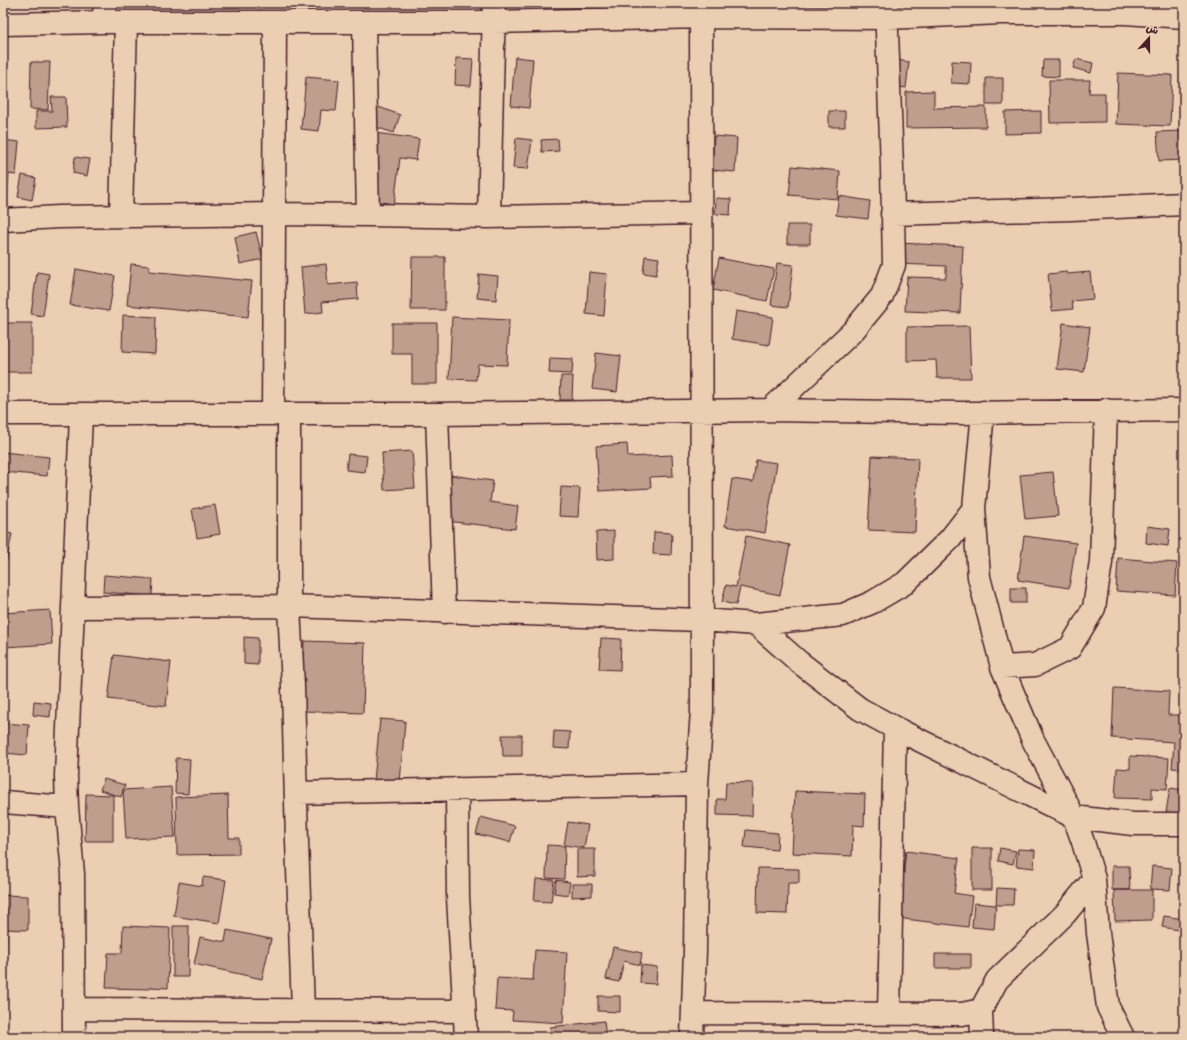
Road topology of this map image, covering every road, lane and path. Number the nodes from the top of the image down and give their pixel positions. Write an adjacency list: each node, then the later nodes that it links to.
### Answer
1 (702, 10): 2 (street); 3 (street); 10 (street)
2 (886, 11): 5 (street); 12 (street)
3 (494, 13): 7 (street); 15 (street)
4 (112, 16): 6 (street); 8 (street); 14 (street)
5 (1184, 17)
6 (275, 23): 7 (street); 11 (street)
7 (364, 23): 13 (street)
8 (3, 24)
9 (1184, 204): 12 (street)
10 (701, 212): 15 (street); 20 (street)
11 (274, 214): 13 (street); 14 (street); 23 (street)
12 (892, 214): 17 (street)
13 (368, 215): 15 (street)
14 (121, 216): 16 (street)
15 (489, 217)
16 (3, 220)
17 (770, 410): 20 (street); 21 (street)
18 (1106, 410): 19 (street); 21 (street); 32 (street)
19 (1184, 410)
20 (702, 411): 24 (street); 30 (street)
21 (983, 412): 26 (street)
22 (3, 414): 25 (street)
23 (281, 414): 24 (street); 25 (street); 27 (street)
24 (437, 414): 29 (street)
25 (81, 415): 28 (street)
26 (974, 508): 31 (street); 32 (street)
27 (289, 606): 28 (street); 29 (street); 36 (street)
28 (73, 607): 38 (street)
29 (444, 612): 30 (street)
30 (702, 620): 31 (street); 34 (street)
31 (756, 624): 33 (street)
32 (1002, 667): 39 (street)
33 (895, 728): 39 (street); 47 (street)
34 (697, 784): 35 (street); 46 (street)
35 (457, 789): 36 (street); 45 (street)
36 (296, 793): 43 (street)
37 (3, 802): 38 (street)
38 (67, 807): 42 (street)
39 (1074, 817): 40 (street); 41 (street)
40 (1184, 824)
41 (1094, 879): 44 (street); 52 (street)
42 (74, 1009): 43 (street); 48 (street)
43 (303, 1010): 45 (street)
44 (981, 1010): 47 (street); 51 (street)
45 (464, 1011): 49 (street)
46 (693, 1013): 47 (street); 50 (street)
47 (889, 1013)
48 (74, 1037)
49 (466, 1037)
50 (692, 1037)
51 (982, 1037)
52 (1123, 1037)

